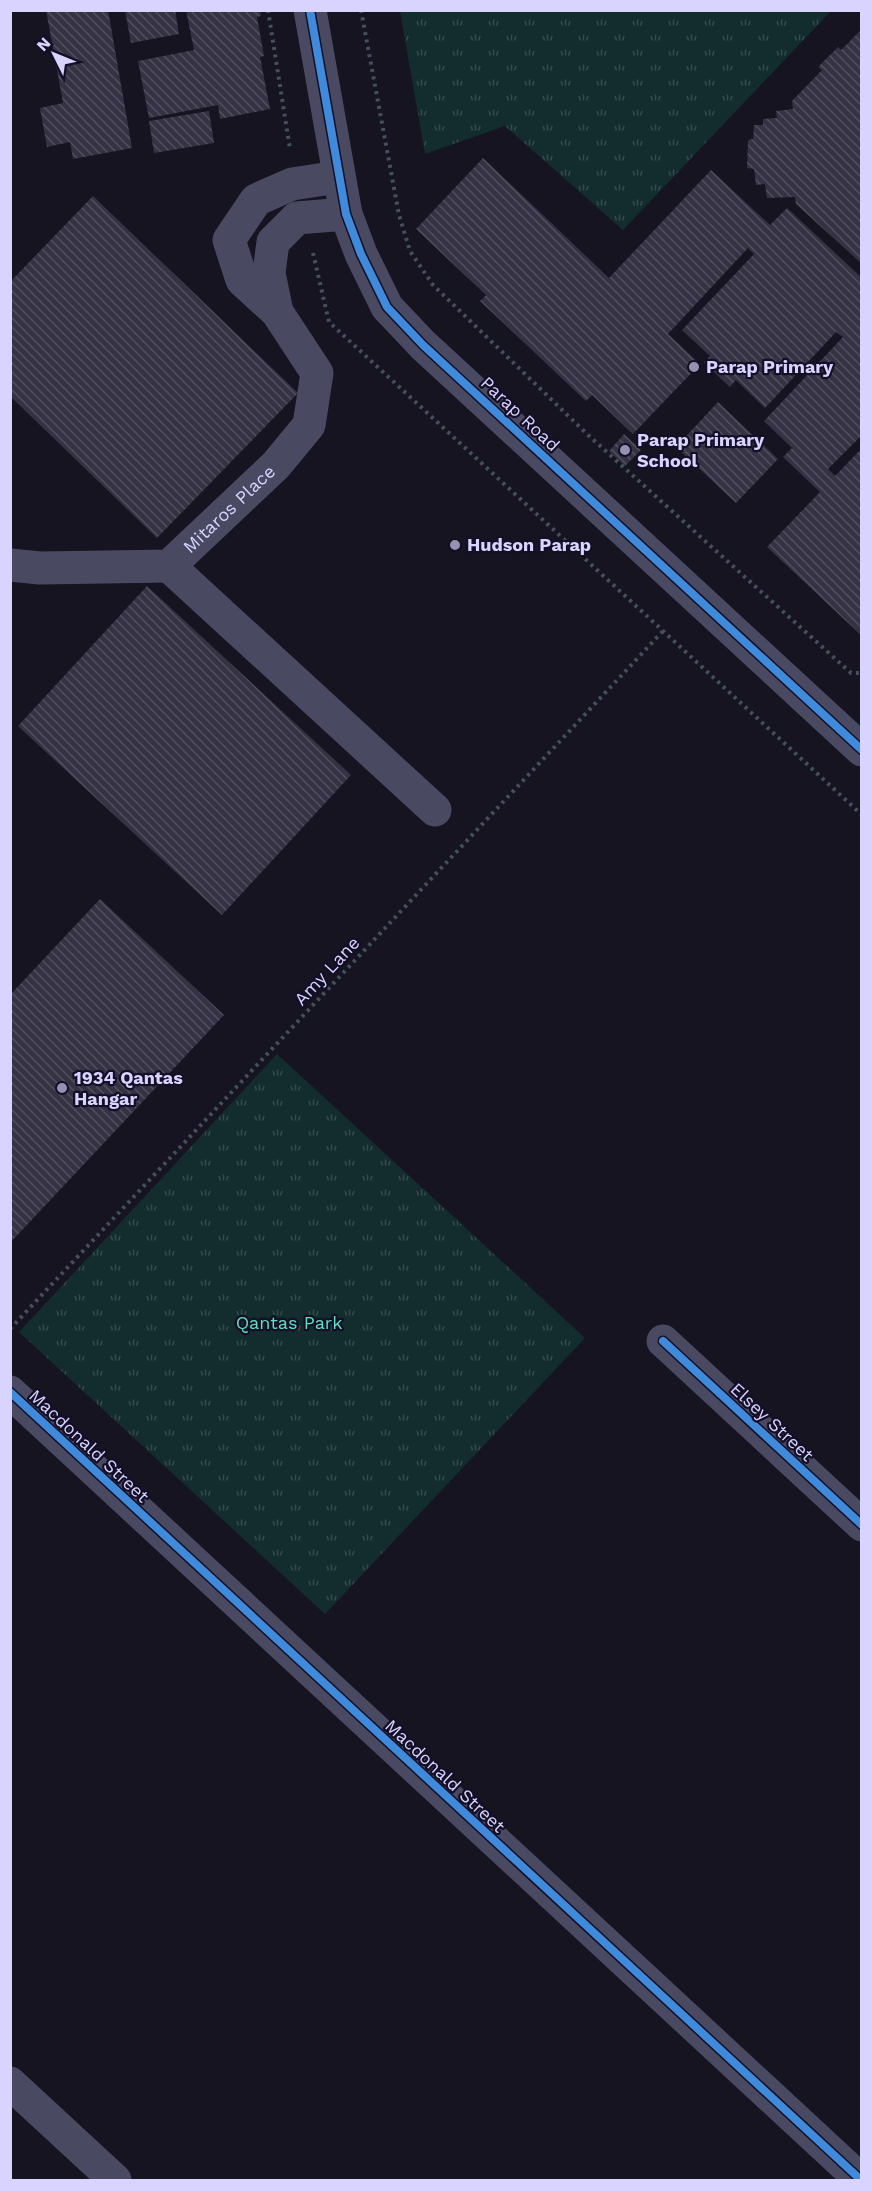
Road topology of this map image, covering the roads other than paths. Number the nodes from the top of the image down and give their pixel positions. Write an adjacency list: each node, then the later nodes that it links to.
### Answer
1 (310, 10): 2 (street, Parap Road)
2 (338, 177): 3 (street, Parap Road); 4 (street, Mitaros Place)
3 (346, 214): 4 (street, Mitaros Place); 7 (street, Parap Road)
4 (278, 312): 6 (street, Mitaros Place)
5 (10, 565): 6 (street, Mitaros Place)
6 (169, 566): 8 (street)
7 (861, 750)
8 (435, 810)
9 (663, 1341): 11 (street, Elsey Street)
10 (10, 1392): 14 (street, Macdonald Street)
11 (861, 1525)
12 (10, 2083): 13 (street)
13 (115, 2181)
14 (861, 2181)

